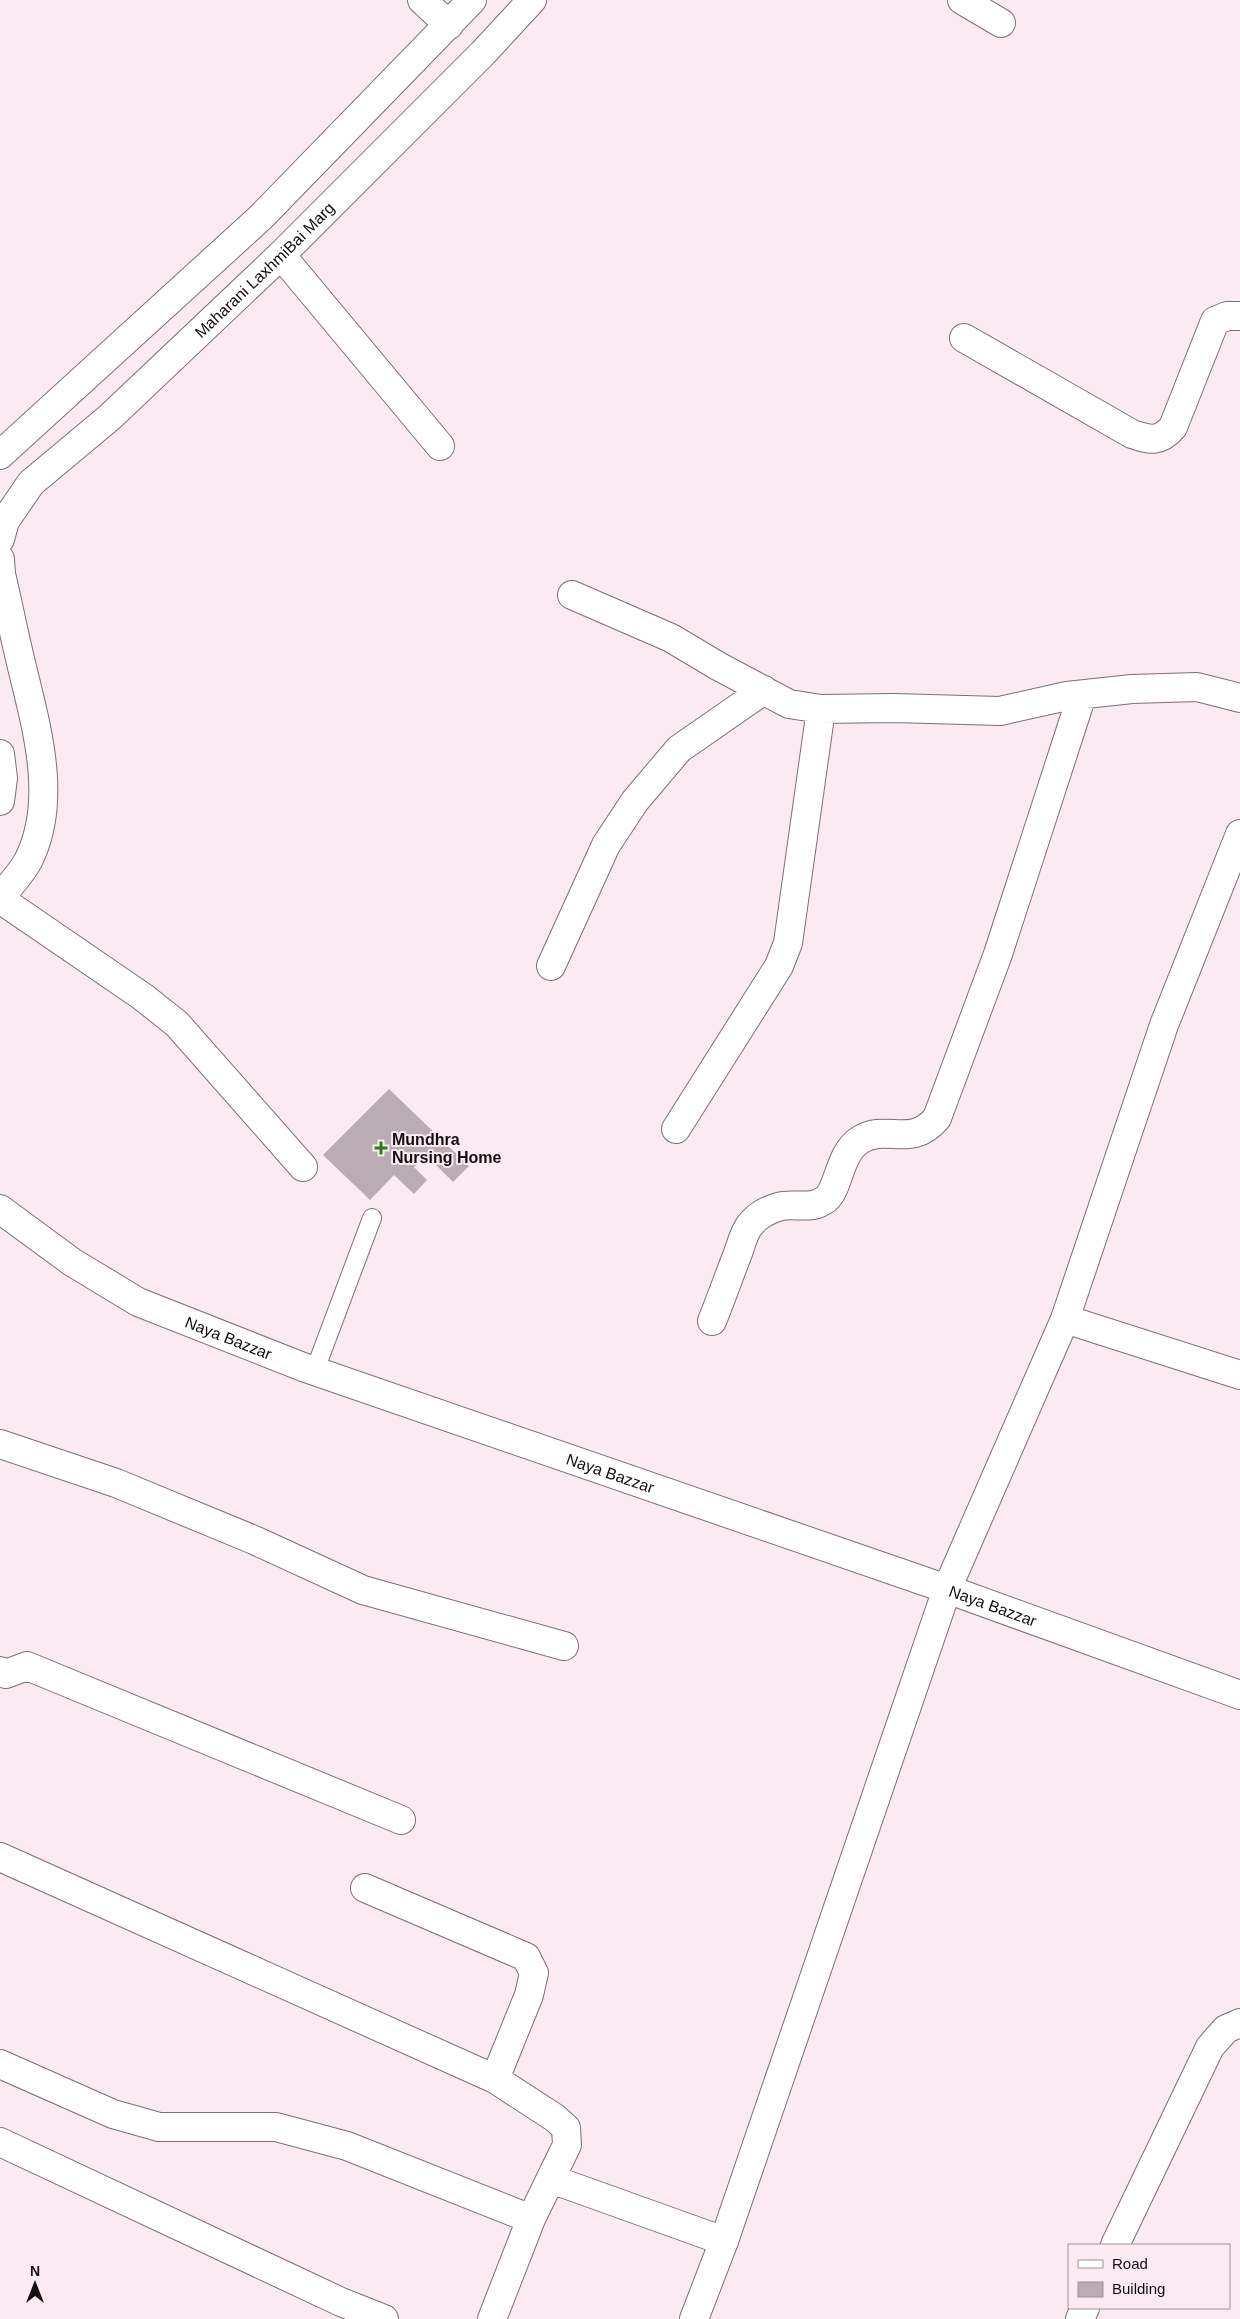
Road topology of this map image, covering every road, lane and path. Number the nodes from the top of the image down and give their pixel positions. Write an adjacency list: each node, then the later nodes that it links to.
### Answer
1 (422, 0): 6 (street)
2 (472, 0): 6 (street)
3 (532, 0): 7 (street, Maharani LaxhmiBai Marg)
4 (962, 0): 5 (street)
5 (1001, 23)
6 (449, 25): 11 (street)
7 (281, 255): 10 (street); 12 (street, Maharani LaxhmiBai Marg)
8 (1240, 316): 9 (street)
9 (964, 338)
10 (440, 446)
11 (0, 456)
12 (0, 539)
13 (0, 559): 22 (street)
14 (572, 596): 15 (street)
15 (764, 690): 18 (street); 23 (street)
16 (1082, 695): 17 (street); 18 (street); 29 (street)
17 (1240, 698)
18 (821, 710): 24 (street)
19 (0, 754): 20 (street)
20 (0, 801)
21 (1240, 834): 28 (street)
22 (0, 898): 25 (street)
23 (551, 966)
24 (676, 1128)
25 (303, 1167)
26 (0, 1209): 30 (street, Naya Bazzar)
27 (372, 1218): 30 (lane)
28 (1065, 1319): 31 (street); 33 (street)
29 (712, 1321)
30 (315, 1370): 33 (street, Naya Bazzar)
31 (1240, 1375)
32 (0, 1444): 34 (street)
33 (947, 1589): 36 (street, Naya Bazzar); 46 (street)
34 (564, 1646)
35 (0, 1671): 37 (street)
36 (1240, 1696)
37 (402, 1820)
38 (0, 1857): 42 (street)
39 (365, 1888): 42 (street)
40 (1240, 2023): 47 (street)
41 (0, 2064): 45 (street)
42 (495, 2079): 44 (street)
43 (0, 2142): 48 (street)
44 (551, 2179): 45 (street); 46 (street)
45 (531, 2219): 50 (street)
46 (724, 2241): 51 (street)
47 (1115, 2244)
48 (337, 2310): 49 (street)
49 (384, 2319)
50 (492, 2319)
51 (694, 2319)

